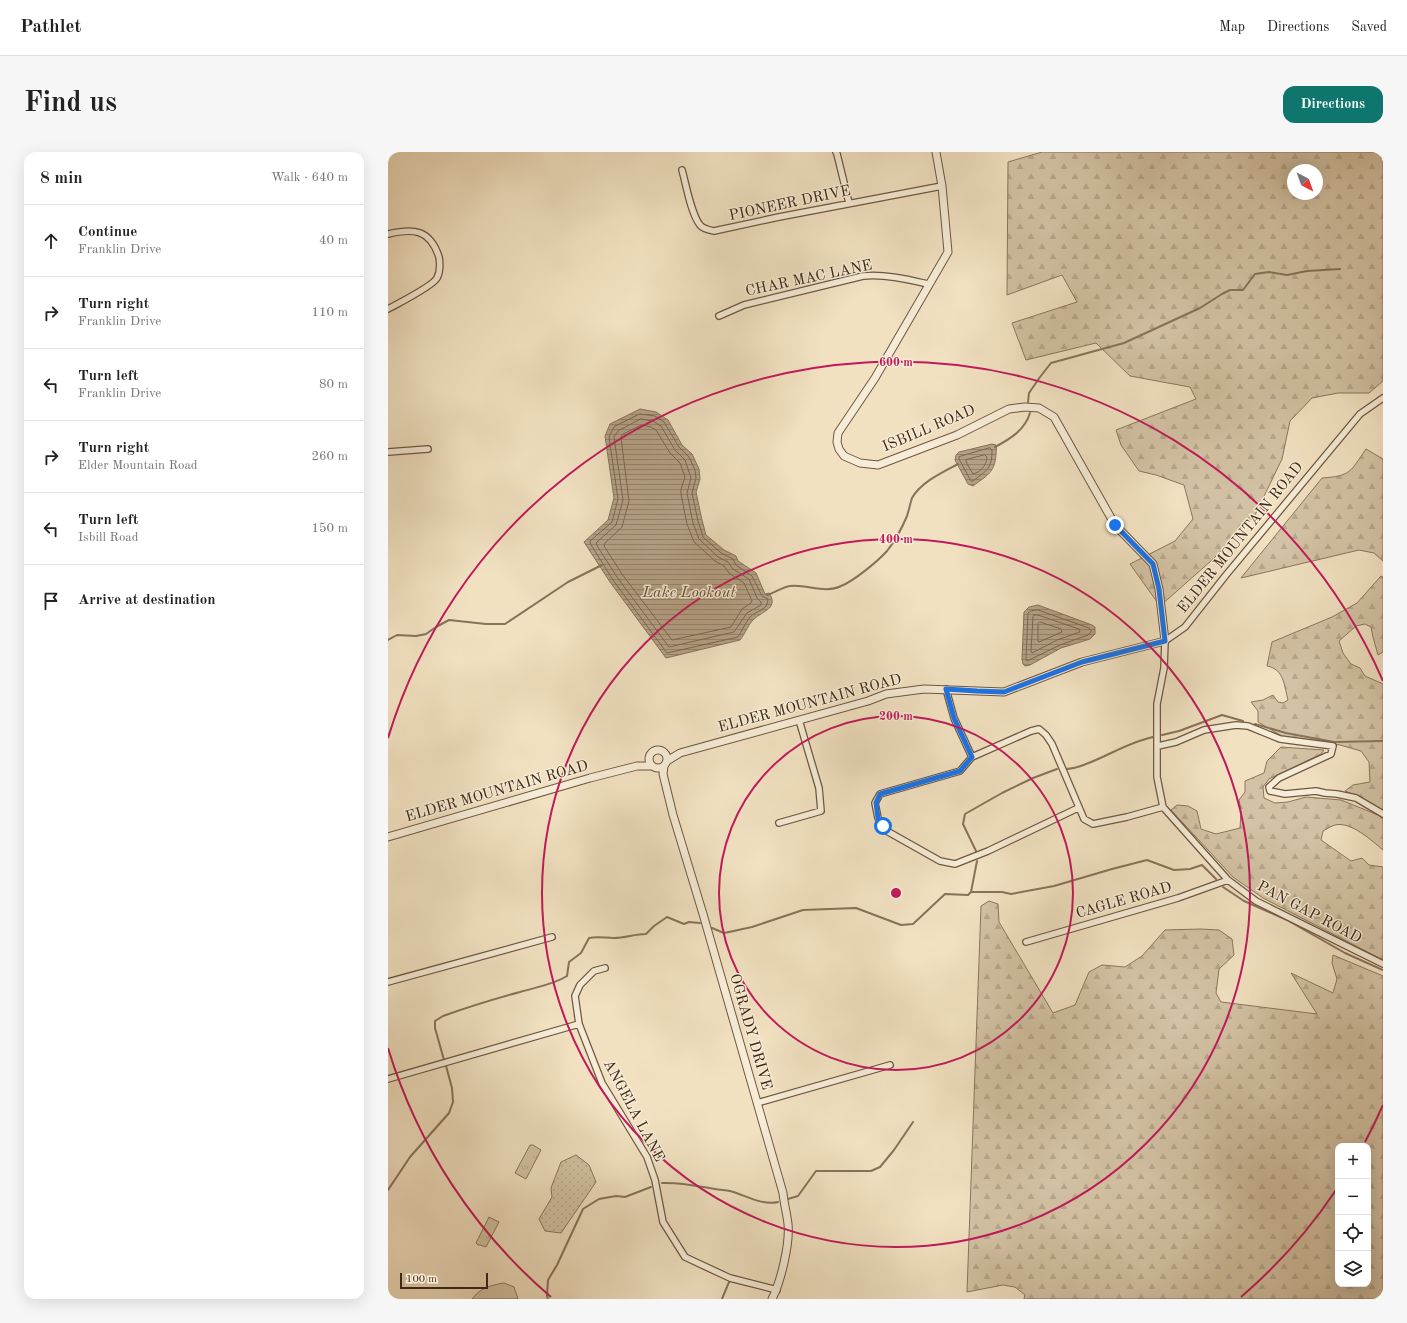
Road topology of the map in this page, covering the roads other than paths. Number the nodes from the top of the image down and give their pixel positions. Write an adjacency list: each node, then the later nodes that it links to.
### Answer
1 (836, 152): 5 (street)
2 (936, 152): 4 (street, ISBILL ROAD)
3 (682, 170): 5 (street, PIONEER DRIVE)
4 (942, 186): 5 (street, PIONEER DRIVE); 7 (street, ISBILL ROAD)
5 (849, 203)
6 (388, 234): 8 (street)
7 (928, 284): 9 (street, CHAR MAC LANE); 13 (street, ISBILL ROAD)
8 (388, 309)
9 (719, 316)
10 (1383, 398): 13 (street, ELDER MOUNTAIN ROAD)
11 (428, 449): 12 (street)
12 (388, 452)
13 (1165, 641): 14 (street, ELDER MOUNTAIN ROAD); 16 (street)
14 (946, 689): 15 (street, ELDER MOUNTAIN ROAD); 20 (street)
15 (799, 720): 18 (street, ELDER MOUNTAIN ROAD); 26 (street)
16 (1158, 746): 23 (street); 25 (street)
17 (664, 753): 18 (street, ELDER MOUNTAIN ROAD); 19 (street, ELDER MOUNTAIN ROAD); 21 (street)
18 (680, 753): 21 (street, ELDER MOUNTAIN ROAD)
19 (650, 755): 21 (street); 22 (street, ELDER MOUNTAIN ROAD)
20 (972, 757): 24 (street); 24 (street)
21 (660, 765): 22 (street, ELDER MOUNTAIN ROAD); 37 (street, OGRADY DRIVE)
22 (637, 766): 27 (street, ELDER MOUNTAIN ROAD)
23 (1163, 807): 24 (street); 28 (street, PAN GAP ROAD)
24 (1078, 808)
25 (1383, 814)
26 (779, 823)
27 (388, 837)
28 (1228, 880): 30 (street, CAGLE ROAD); 31 (street, PAN GAP ROAD)
29 (552, 937): 33 (street)
30 (1026, 942)
31 (1383, 964)
32 (605, 968): 34 (street, ANGELA LANE)
33 (388, 982)
34 (579, 1024): 36 (street); 38 (street, ANGELA LANE)
35 (890, 1065): 37 (street)
36 (388, 1079)
37 (757, 1103): 38 (street, OGRADY DRIVE)
38 (777, 1290): 39 (street, OGRADY DRIVE)
39 (772, 1299)

